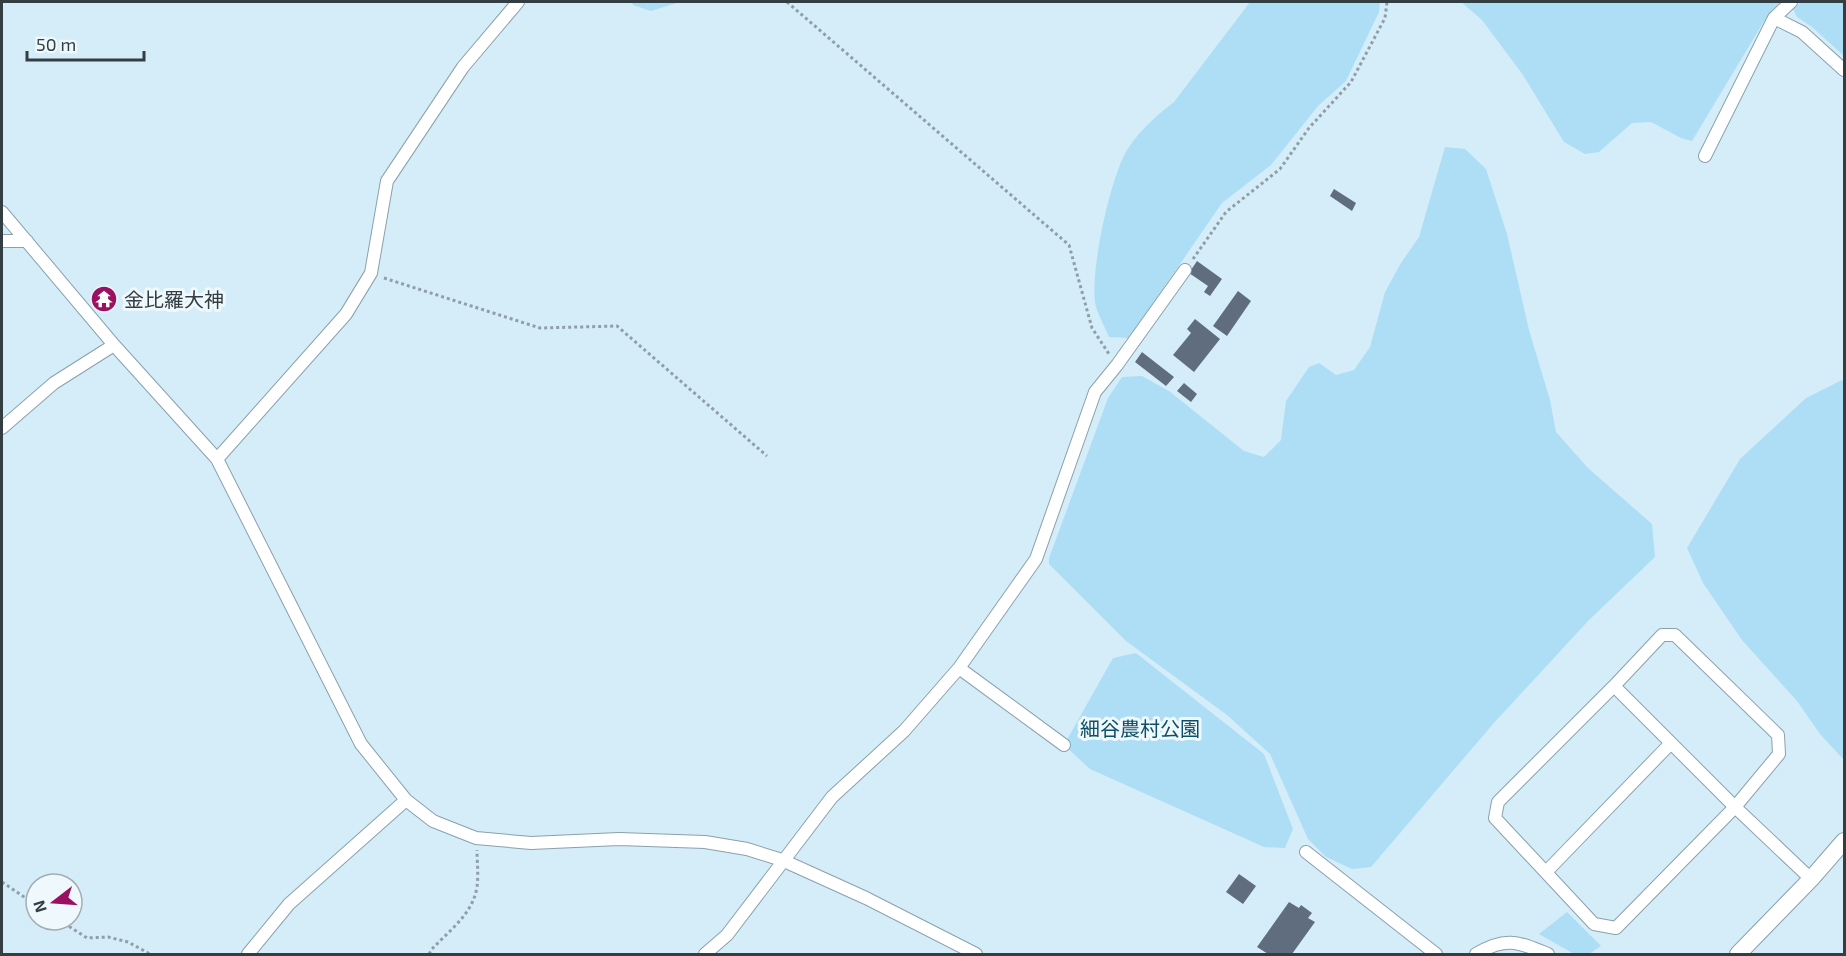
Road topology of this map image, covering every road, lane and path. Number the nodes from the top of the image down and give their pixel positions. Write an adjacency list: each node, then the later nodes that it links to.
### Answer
1 (518, 2): 12 (street)
2 (787, 2): 14 (path)
3 (1387, 2): 11 (path)
4 (1791, 2): 5 (street)
5 (1774, 18): 6 (street); 7 (street)
6 (1845, 70)
7 (1705, 156)
8 (2, 212): 10 (street)
9 (2, 241): 10 (street)
10 (27, 241): 13 (street)
11 (1185, 270): 14 (street)
12 (371, 273): 16 (path); 17 (street)
13 (114, 345): 15 (street); 17 (street)
14 (1117, 365): 18 (street)
15 (2, 428)
16 (767, 456)
17 (217, 459): 22 (street)
18 (959, 668): 21 (street); 27 (street)
19 (1614, 686): 20 (street); 23 (street); 28 (street)
20 (1671, 743): 23 (street); 28 (street)
21 (1064, 745)
22 (406, 800): 24 (street); 34 (street)
23 (1735, 807): 28 (street); 29 (street)
24 (477, 838): 27 (street); 35 (path)
25 (1845, 841): 29 (street)
26 (1306, 852): 38 (street)
27 (782, 860): 36 (street); 37 (street)
28 (1546, 872)
29 (1811, 879): 41 (street)
30 (2, 882): 31 (path)
31 (24, 897)
32 (78, 932): 33 (path)
33 (150, 954)
34 (248, 954)
35 (429, 954)
36 (705, 954)
37 (976, 954)
38 (1436, 954)
39 (1476, 954): 40 (street)
40 (1548, 954)
41 (1738, 954)

